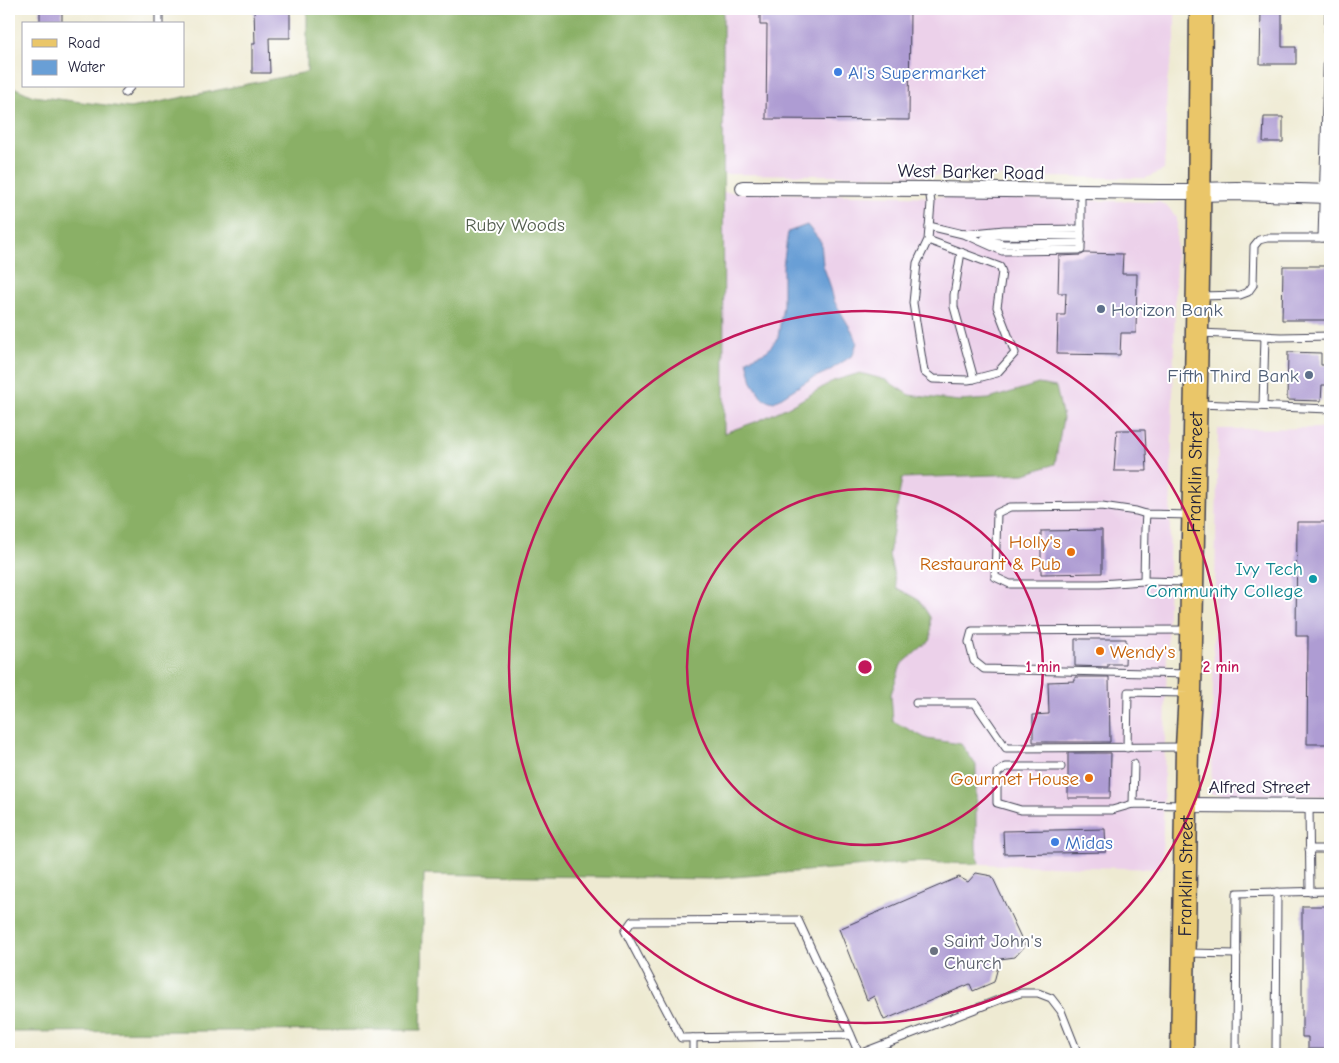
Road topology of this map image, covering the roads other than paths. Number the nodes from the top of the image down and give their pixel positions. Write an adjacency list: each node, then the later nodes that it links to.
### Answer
1 (159, 9): 4 (lane)
2 (1202, 9): 10 (main road, Franklin Street)
3 (1329, 9): 11 (lane)
4 (159, 22)
5 (129, 88): 6 (lane)
6 (125, 93)
7 (743, 188): 8 (street, West Barker Road)
8 (930, 189): 9 (street, West Barker Road); 12 (lane)
9 (1081, 191): 10 (street, West Barker Road); 14 (lane)
10 (1199, 192): 11 (street); 19 (main road, Franklin Street)
11 (1327, 194): 15 (lane)
12 (930, 226): 13 (lane); 17 (lane)
13 (964, 234): 14 (lane); 14 (lane)
14 (1081, 236)
15 (1322, 238): 16 (lane); 19 (lane)
16 (1330, 238)
17 (928, 240): 18 (lane); 23 (lane)
18 (961, 252): 23 (lane); 23 (lane)
19 (1197, 296): 20 (main road, Franklin Street)
20 (1196, 333): 21 (lane); 24 (main road, Franklin Street)
21 (1265, 336): 22 (lane); 25 (lane)
22 (1330, 336)
23 (974, 379)
24 (1195, 404): 25 (lane); 28 (main road, Franklin Street)
25 (1263, 406): 26 (lane)
26 (1330, 409)
27 (1146, 514): 28 (lane); 29 (lane); 29 (lane)
28 (1193, 515): 30 (main road, Franklin Street)
29 (1144, 580): 30 (lane)
30 (1192, 582): 31 (main road, Franklin Street)
31 (1191, 630): 32 (main road, Franklin Street); 32 (lane)
32 (1190, 684): 34 (main road, Franklin Street); 35 (lane)
33 (916, 703): 35 (lane)
34 (1187, 747): 35 (lane); 39 (main road, Franklin Street)
35 (1127, 748)
36 (1134, 764): 38 (lane)
37 (1061, 767): 38 (lane)
38 (1133, 804): 39 (lane)
39 (1187, 805): 40 (street, Alfred Street); 47 (main road, Franklin Street)
40 (1309, 806): 41 (street, Alfred Street); 42 (lane)
41 (1330, 806)
42 (1309, 849): 43 (lane); 46 (lane)
43 (1330, 849)
44 (1330, 891): 46 (lane)
45 (1277, 892): 46 (lane); 48 (lane); 56 (lane)
46 (1310, 892)
47 (1184, 953): 48 (lane); 54 (main road, Franklin Street)
48 (1237, 954): 55 (lane)
49 (851, 1035): 50 (lane); 50 (lane); 52 (lane)
50 (693, 1038): 51 (lane)
51 (693, 1054)
52 (859, 1054): 53 (lane)
53 (1078, 1054)
54 (1182, 1054)
55 (1236, 1054)
56 (1276, 1054)

